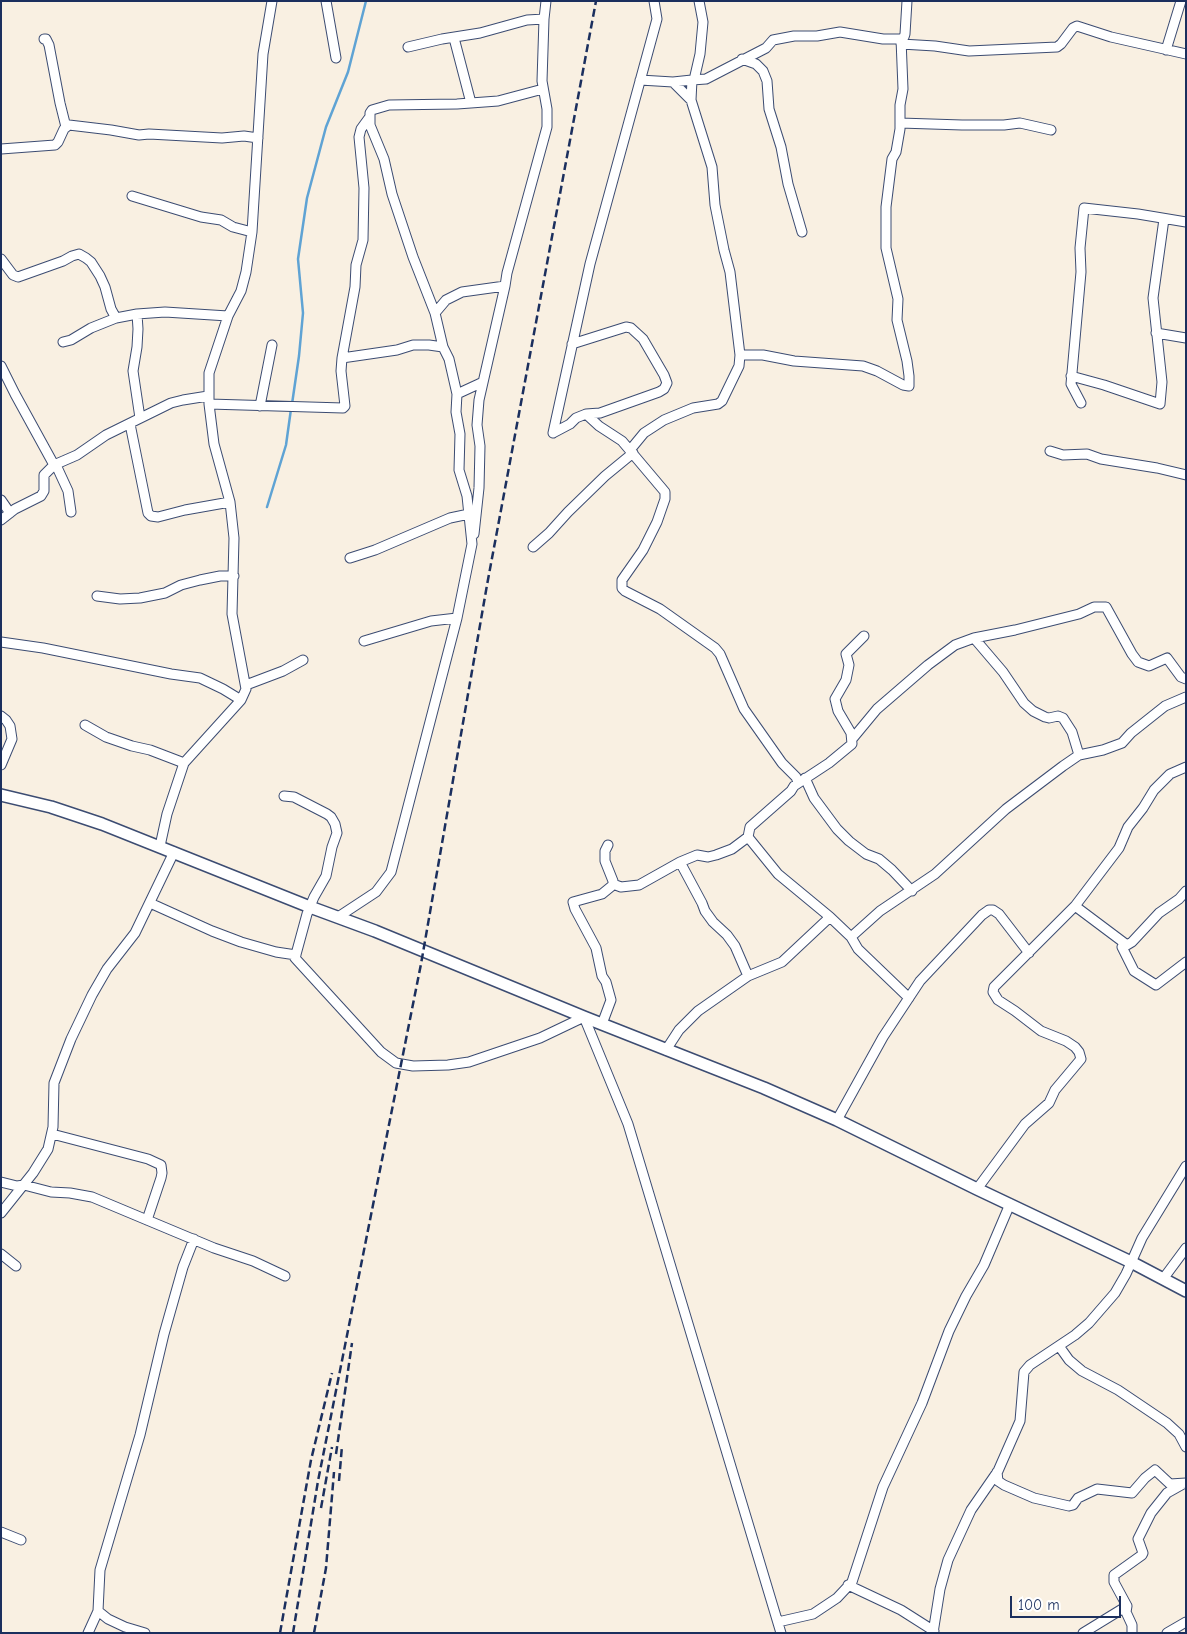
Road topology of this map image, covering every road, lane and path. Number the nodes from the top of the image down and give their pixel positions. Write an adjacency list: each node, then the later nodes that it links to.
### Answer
1 (272, 1): 27 (street)
2 (326, 1): 15 (street)
3 (546, 1): 8 (street)
4 (654, 1): 17 (street)
5 (699, 1): 18 (street)
6 (907, 1): 11 (street)
7 (1181, 1): 13 (street)
8 (544, 19): 9 (street); 20 (street)
9 (454, 38): 12 (street); 22 (street)
10 (44, 39): 25 (street)
11 (901, 42): 13 (street); 16 (street); 24 (street)
12 (408, 47)
13 (1166, 50): 14 (street)
14 (1186, 54)
15 (336, 58)
16 (742, 59): 18 (street); 33 (street)
17 (640, 80): 19 (street); 43 (street)
18 (693, 80): 19 (street); 21 (street)
19 (673, 82): 21 (street)
20 (543, 89): 22 (street); 35 (street)
21 (692, 100): 46 (street)
22 (471, 102): 23 (street)
23 (369, 118): 36 (street); 47 (street)
24 (900, 123): 26 (street); 46 (street)
25 (66, 127): 27 (street); 28 (street)
26 (1051, 130)
27 (258, 138): 32 (street)
28 (1, 149)
29 (132, 196): 32 (street)
30 (1164, 218): 31 (street); 40 (street); 49 (street)
31 (1186, 222)
32 (252, 232): 38 (street)
33 (802, 232)
34 (1, 259): 39 (street)
35 (505, 286): 36 (street); 50 (street)
36 (435, 313): 45 (street)
37 (137, 314): 38 (street); 39 (street); 56 (street)
38 (228, 316): 52 (street)
39 (116, 318): 42 (street)
40 (1156, 334): 41 (street); 49 (street)
41 (1186, 338)
42 (63, 342)
43 (572, 344): 55 (street); 55 (street)
44 (272, 345): 54 (street)
45 (443, 347): 47 (street); 51 (street)
46 (740, 355): 58 (street)
47 (342, 358): 54 (street)
48 (1, 366): 60 (street)
49 (1071, 376): 53 (street)
50 (483, 382): 51 (street); 68 (street)
51 (457, 394): 66 (street)
52 (209, 400): 54 (street); 56 (street); 63 (street)
53 (1081, 403)
54 (260, 406)
55 (586, 414): 58 (street)
56 (140, 418): 57 (street)
57 (130, 424): 60 (street); 63 (street)
58 (631, 451): 69 (street); 90 (street)
59 (1050, 451): 61 (street)
60 (55, 465): 64 (street); 65 (street)
61 (1186, 474)
62 (1, 500): 64 (street)
63 (230, 502): 71 (street)
64 (10, 512): 67 (street)
65 (70, 512)
66 (468, 514): 68 (street); 70 (street)
67 (1, 520)
68 (472, 544): 73 (street)
69 (533, 547)
70 (350, 558)
71 (234, 576): 72 (street); 80 (street)
72 (97, 596)
73 (457, 618): 76 (street); 104 (street)
74 (864, 636): 85 (street)
75 (974, 638): 79 (street); 85 (street); 86 (street)
76 (364, 641)
77 (1, 642): 81 (street)
78 (303, 660): 80 (street)
79 (1186, 679)
80 (246, 685): 81 (street)
81 (241, 700): 87 (street)
82 (1183, 700): 86 (street)
83 (1, 716): 88 (street)
84 (85, 725): 87 (street)
85 (853, 738): 90 (street)
86 (1079, 755): 99 (street)
87 (184, 763): 95 (street)
88 (1, 765)
89 (1186, 767): 102 (street)
90 (801, 780): 93 (street); 99 (street)
91 (1, 795): 95 (main road)
92 (284, 796): 103 (street)
93 (748, 837): 97 (street); 105 (street)
94 (608, 845): 98 (street)
95 (160, 846): 96 (main road)
96 (174, 852): 101 (street); 103 (main road)
97 (680, 862): 98 (street); 111 (street)
98 (613, 884): 114 (street)
99 (912, 891): 106 (street)
100 (1186, 891): 102 (street)
101 (150, 902): 109 (street); 117 (street)
102 (1075, 906): 108 (street)
103 (310, 907): 104 (main road); 109 (street)
104 (338, 917): 113 (main road)
105 (830, 917): 106 (street); 111 (street)
106 (851, 937): 112 (street)
107 (1122, 948): 110 (street)
108 (1030, 953): 112 (street); 121 (street)
109 (296, 955): 113 (street)
110 (1186, 962)
111 (748, 976): 115 (street)
112 (909, 998): 116 (street)
113 (584, 1017): 114 (main road); 142 (street)
114 (602, 1024): 115 (main road)
115 (666, 1050): 116 (main road)
116 (836, 1120): 121 (main road)
117 (52, 1134): 120 (street); 124 (street)
118 (1186, 1166): 128 (street)
119 (1, 1182): 120 (street)
120 (24, 1185): 123 (street); 124 (street)
121 (976, 1189): 122 (main road)
122 (1010, 1204): 128 (main road); 139 (street)
123 (1, 1213)
124 (147, 1220): 125 (street)
125 (194, 1240): 130 (street); 141 (street)
126 (1186, 1248): 131 (street)
127 (1, 1254): 129 (street)
128 (1131, 1262): 131 (main road); 133 (street)
129 (16, 1266)
130 (285, 1276)
131 (1163, 1279): 132 (main road)
132 (1186, 1290)
133 (1059, 1346): 134 (street); 135 (street)
134 (1186, 1447)
135 (997, 1472): 136 (street); 144 (street)
136 (1185, 1484): 140 (street)
137 (1, 1532): 138 (street)
138 (22, 1540)
139 (848, 1585): 142 (street); 144 (street)
140 (1127, 1606): 148 (street); 149 (street)
141 (98, 1612): 145 (street); 146 (street)
142 (778, 1622): 147 (street)
143 (1186, 1622): 150 (street)
144 (933, 1632)
145 (88, 1633)
146 (145, 1633)
147 (781, 1633)
148 (1084, 1633)
149 (1132, 1633)
150 (1167, 1633)

